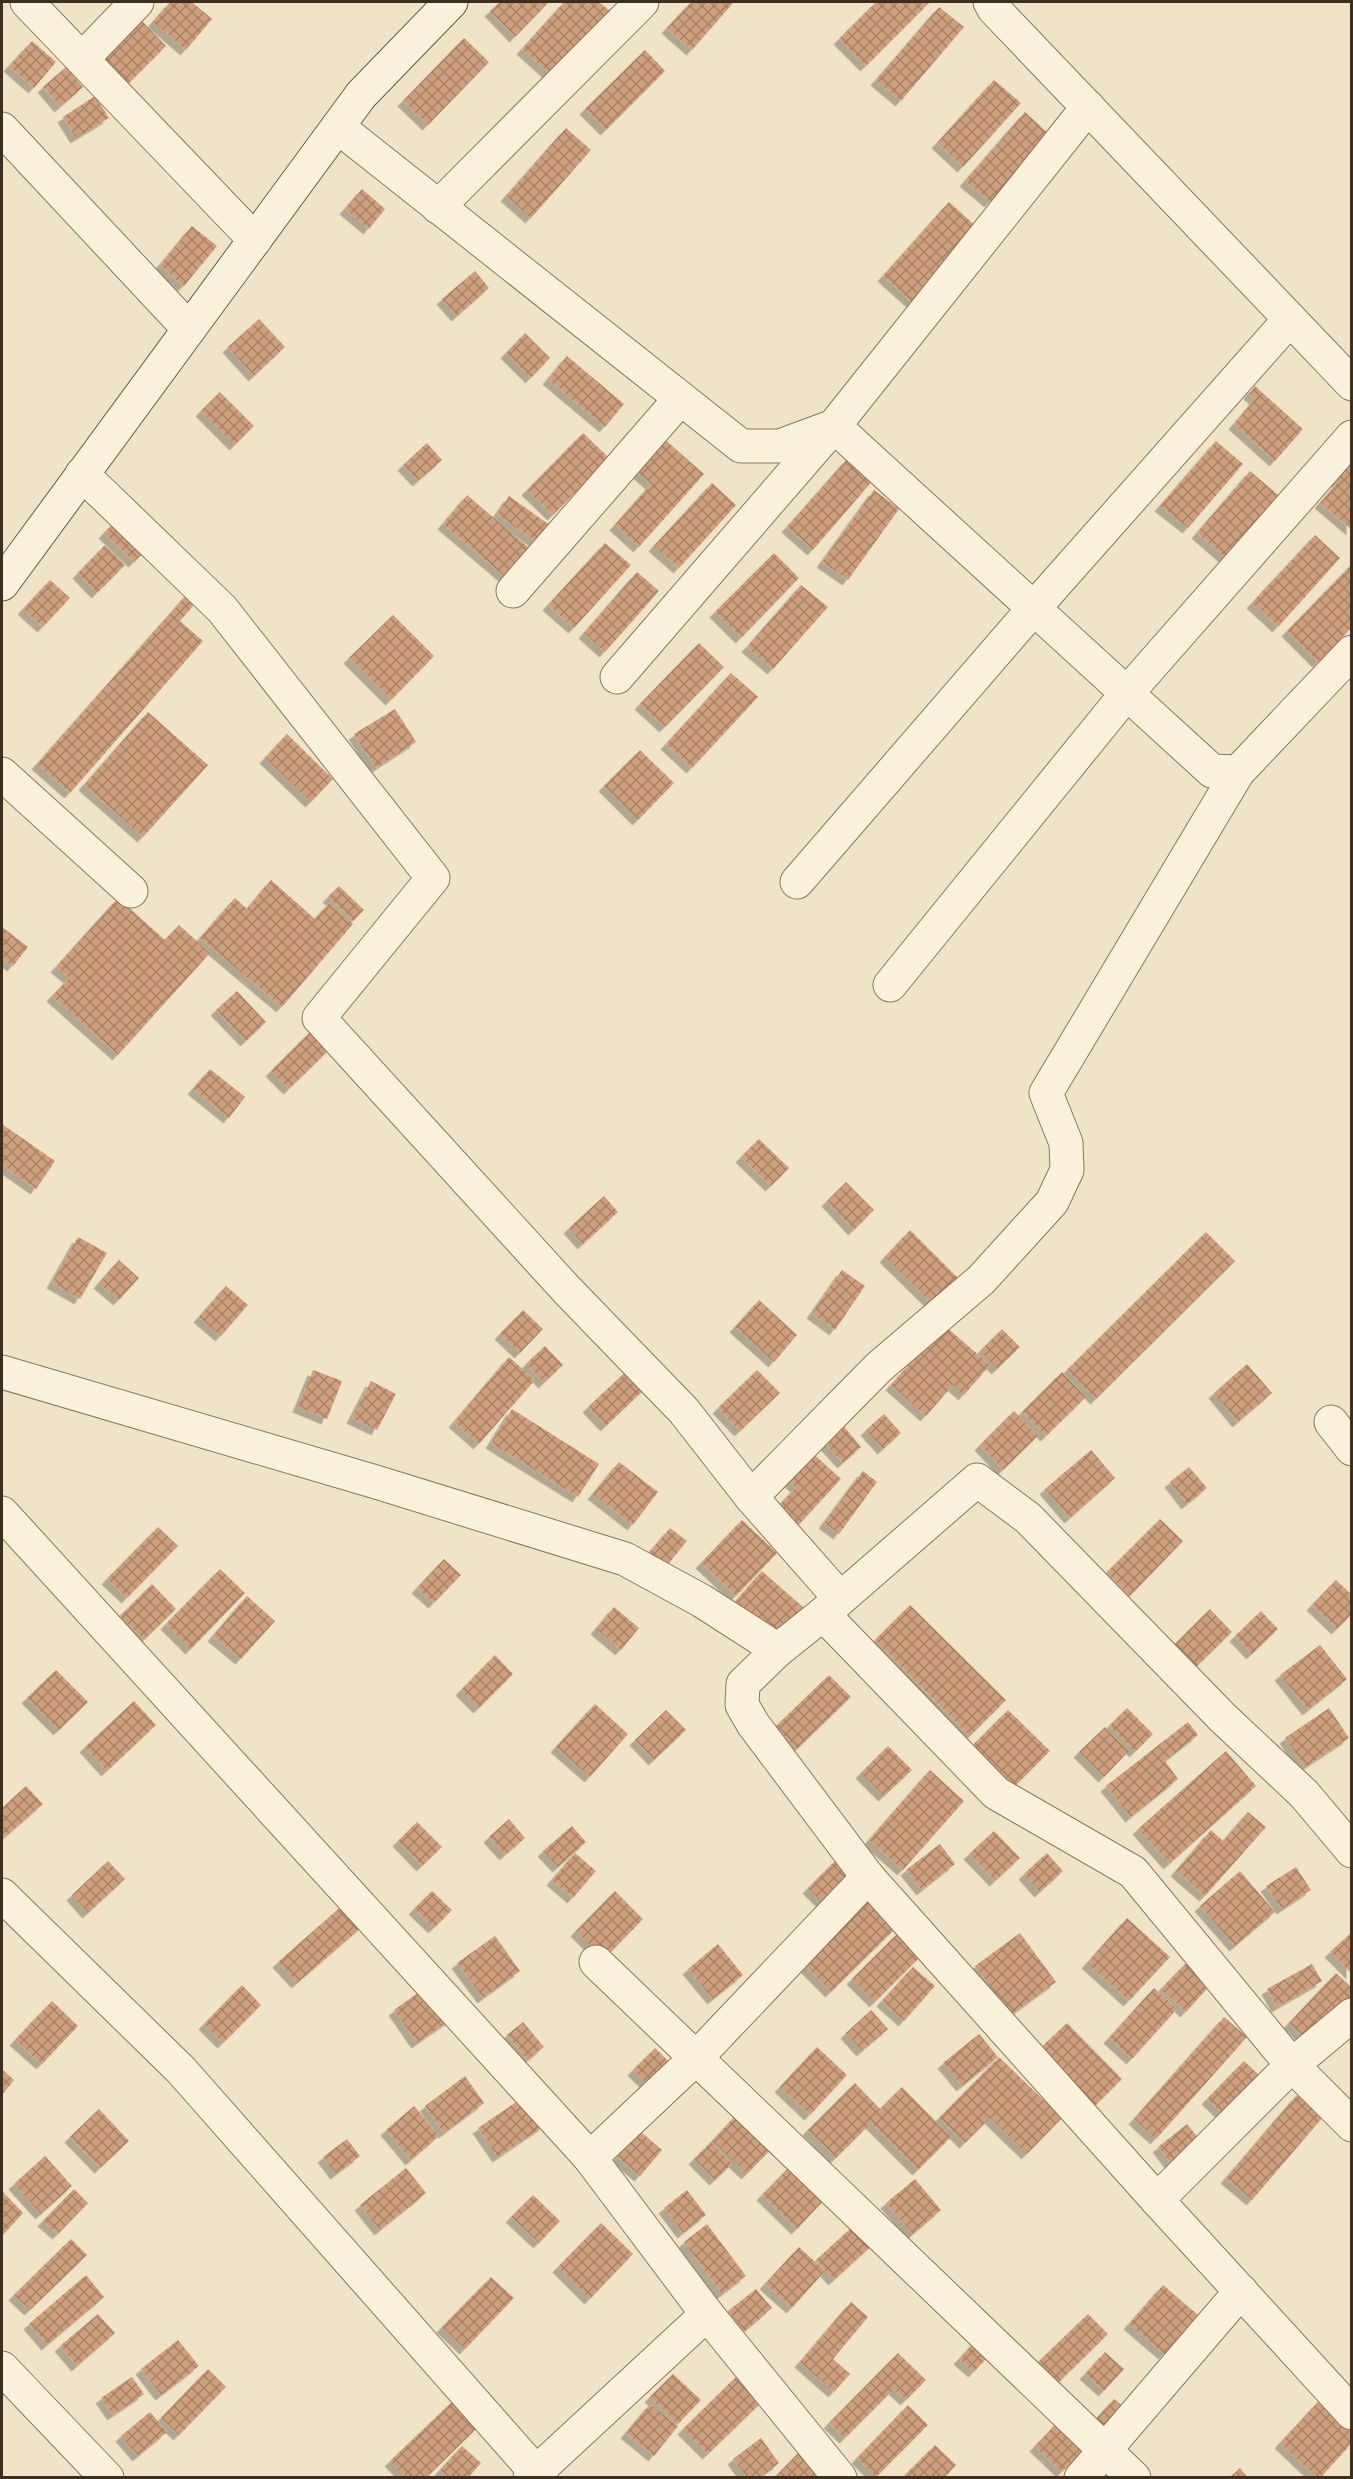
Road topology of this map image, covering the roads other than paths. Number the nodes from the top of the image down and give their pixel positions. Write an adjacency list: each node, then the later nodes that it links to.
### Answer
1 (27, 2): 6 (street)
2 (137, 2): 6 (street)
3 (451, 2): 8 (street)
4 (642, 2): 10 (street)
5 (990, 2): 7 (street)
6 (82, 59): 11 (street)
7 (1088, 107): 12 (street); 16 (street)
8 (338, 127): 10 (street); 11 (street)
9 (5, 140): 13 (street)
10 (438, 207): 15 (street)
11 (255, 240): 13 (street)
12 (1290, 319): 14 (street); 21 (street)
13 (189, 329): 18 (street)
14 (1352, 384)
15 (680, 399): 16 (street); 20 (street)
16 (834, 426): 21 (street); 23 (street)
17 (1352, 436): 24 (street)
18 (82, 474): 19 (street); 33 (street)
19 (2, 584)
20 (513, 591)
21 (1034, 608): 24 (street); 27 (street)
22 (1352, 652): 25 (street)
23 (617, 677)
24 (1127, 693): 25 (street); 29 (street)
25 (1238, 772): 33 (street)
26 (2, 774): 28 (street)
27 (797, 882)
28 (131, 891)
29 (890, 986)
30 (2, 1372): 36 (street)
31 (1331, 1422): 32 (street)
32 (1352, 1449)
33 (751, 1497): 35 (street)
34 (2, 1513): 45 (street)
35 (831, 1606): 36 (street); 37 (street); 43 (street)
36 (778, 1650): 38 (street)
37 (1352, 1851)
38 (868, 1877): 42 (street); 46 (street)
39 (2, 1895): 52 (street)
40 (596, 1962): 42 (street)
41 (1352, 2015): 43 (street)
42 (696, 2058): 45 (street); 51 (street)
43 (1292, 2065): 44 (street); 46 (street)
44 (1352, 2125)
45 (590, 2158): 48 (street)
46 (1157, 2200): 47 (street)
47 (1241, 2291): 50 (street); 51 (street)
48 (706, 2314): 52 (street); 54 (street)
49 (2, 2368): 53 (street)
50 (1352, 2414)
51 (1105, 2449): 55 (street); 56 (street)
52 (536, 2476)
53 (106, 2478)
54 (840, 2478)
55 (1081, 2478)
56 (1134, 2478)

